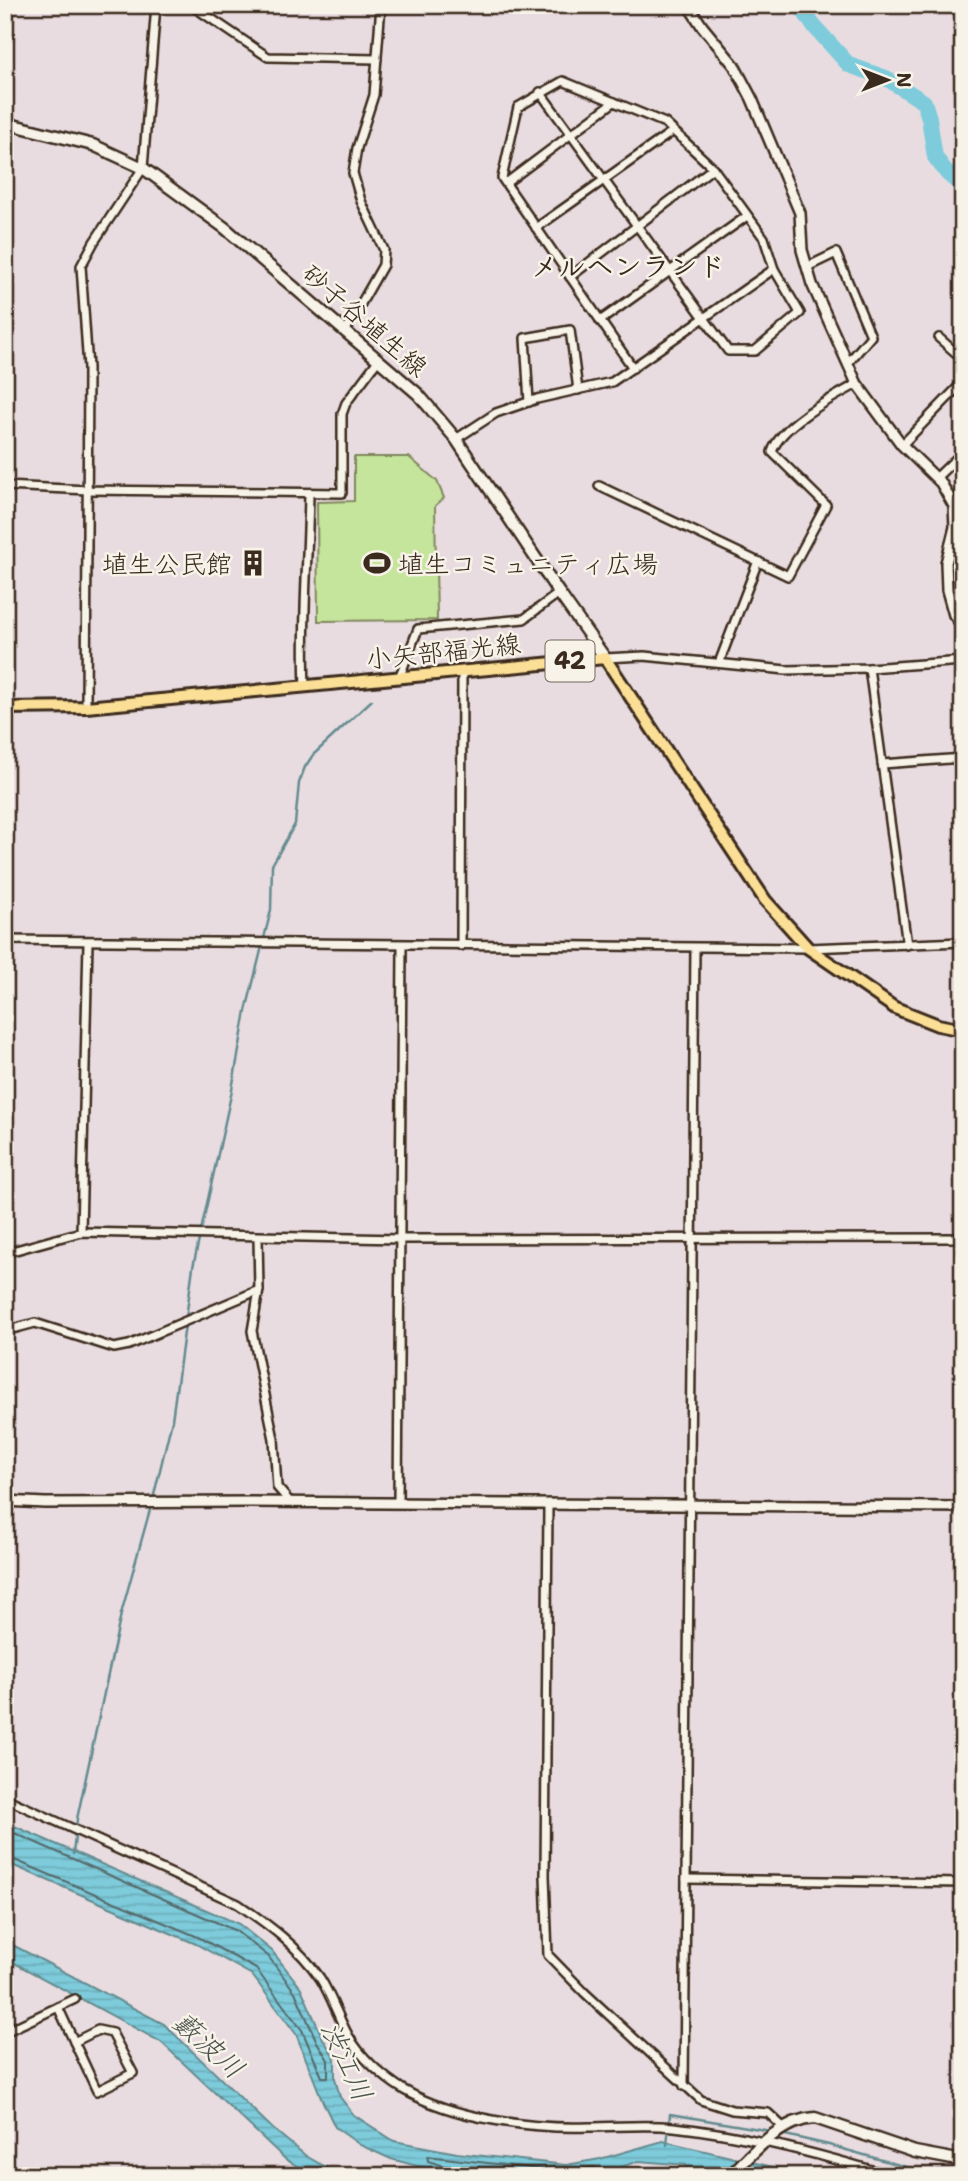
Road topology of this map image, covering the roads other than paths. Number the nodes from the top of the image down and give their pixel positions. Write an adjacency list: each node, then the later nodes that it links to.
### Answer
1 (156, 5): 11 (street)
2 (191, 5): 5 (street)
3 (381, 5): 5 (street)
4 (688, 5): 18 (street)
5 (377, 59): 24 (street)
6 (540, 92): 7 (street); 10 (street); 14 (street)
7 (614, 102): 9 (street); 10 (street)
8 (5, 122): 11 (main road, 砂子谷埴生線)
9 (673, 131): 12 (street); 13 (street)
10 (571, 134): 13 (street); 14 (street)
11 (143, 168): 24 (main road, 砂子谷埴生線); 42 (street)
12 (713, 168): 15 (street); 16 (street)
13 (604, 180): 16 (street); 17 (street)
14 (506, 183): 17 (street)
15 (747, 216): 19 (street); 20 (street)
16 (638, 225): 20 (street); 21 (street)
17 (536, 228): 21 (street)
18 (807, 267): 28 (street); 28 (street)
19 (774, 269): 22 (street); 22 (street)
20 (671, 271): 22 (street); 23 (street)
21 (570, 277): 23 (street)
22 (705, 318): 29 (street)
23 (600, 321): 29 (street)
24 (346, 330): 26 (main road, 砂子谷埴生線)
25 (939, 338): 27 (street)
26 (379, 359): 34 (main road, 砂子谷埴生線); 43 (street)
27 (963, 359)
28 (848, 363): 31 (street)
29 (632, 368): 32 (street)
30 (963, 382): 35 (street)
31 (857, 384): 35 (street); 44 (street)
32 (578, 390): 33 (street); 33 (street)
33 (529, 402): 34 (street)
34 (456, 439): 45 (main road, 砂子谷埴生線)
35 (902, 445): 39 (street)
36 (963, 452): 37 (street)
37 (953, 462): 38 (street); 39 (street)
38 (963, 475)
39 (936, 478): 46 (street)
40 (5, 486): 42 (street)
41 (598, 486): 44 (street)
42 (88, 490): 43 (street); 54 (street)
43 (309, 493): 53 (street)
44 (758, 561): 49 (street)
45 (559, 593): 47 (main road, 砂子谷埴生線); 52 (street)
46 (963, 626)
47 (605, 658): 49 (street); 51 (main road, 小矢部福光線 / 42); 65 (main road, 42)
48 (963, 661): 50 (street)
49 (719, 663): 50 (street)
50 (869, 668): 57 (street)
51 (462, 672): 52 (main road, 小矢部福光線 / 42); 63 (street)
52 (399, 678): 53 (main road, 小矢部福光線 / 42)
53 (305, 687): 54 (main road, 小矢部福光線 / 42)
54 (86, 707): 55 (main road, 小矢部福光線 / 42)
55 (5, 708)
56 (963, 758): 57 (street)
57 (882, 764): 61 (street)
58 (5, 940): 59 (street)
59 (88, 942): 62 (street); 67 (street)
60 (963, 942): 61 (street)
61 (907, 945): 65 (street)
62 (402, 946): 63 (street); 71 (street)
63 (461, 946): 64 (street)
64 (695, 948): 65 (street); 69 (street)
65 (808, 948): 66 (main road, 42)
66 (963, 1030)
67 (81, 1232): 68 (street); 72 (street)
68 (258, 1237): 71 (street); 73 (street)
69 (693, 1238): 70 (street); 71 (street); 79 (street)
70 (963, 1238)
71 (399, 1239): 77 (street)
72 (5, 1253)
73 (259, 1290): 74 (street); 76 (street)
74 (5, 1331)
75 (5, 1501): 76 (street)
76 (290, 1502): 77 (street)
77 (398, 1503): 78 (street)
78 (548, 1504): 79 (street); 88 (street)
79 (691, 1505): 80 (street); 82 (street)
80 (963, 1507)
81 (5, 1798): 90 (street)
82 (687, 1879): 83 (street); 88 (street)
83 (963, 1883)
84 (75, 1998): 85 (street)
85 (58, 2007): 86 (street); 87 (street)
86 (5, 2032)
87 (74, 2042): 87 (street)
88 (684, 2086): 89 (street)
89 (785, 2128): 90 (main road); 91 (main road)
90 (765, 2141): 92 (main road); 93 (street)
91 (963, 2161)
92 (730, 2176)
93 (891, 2176)

